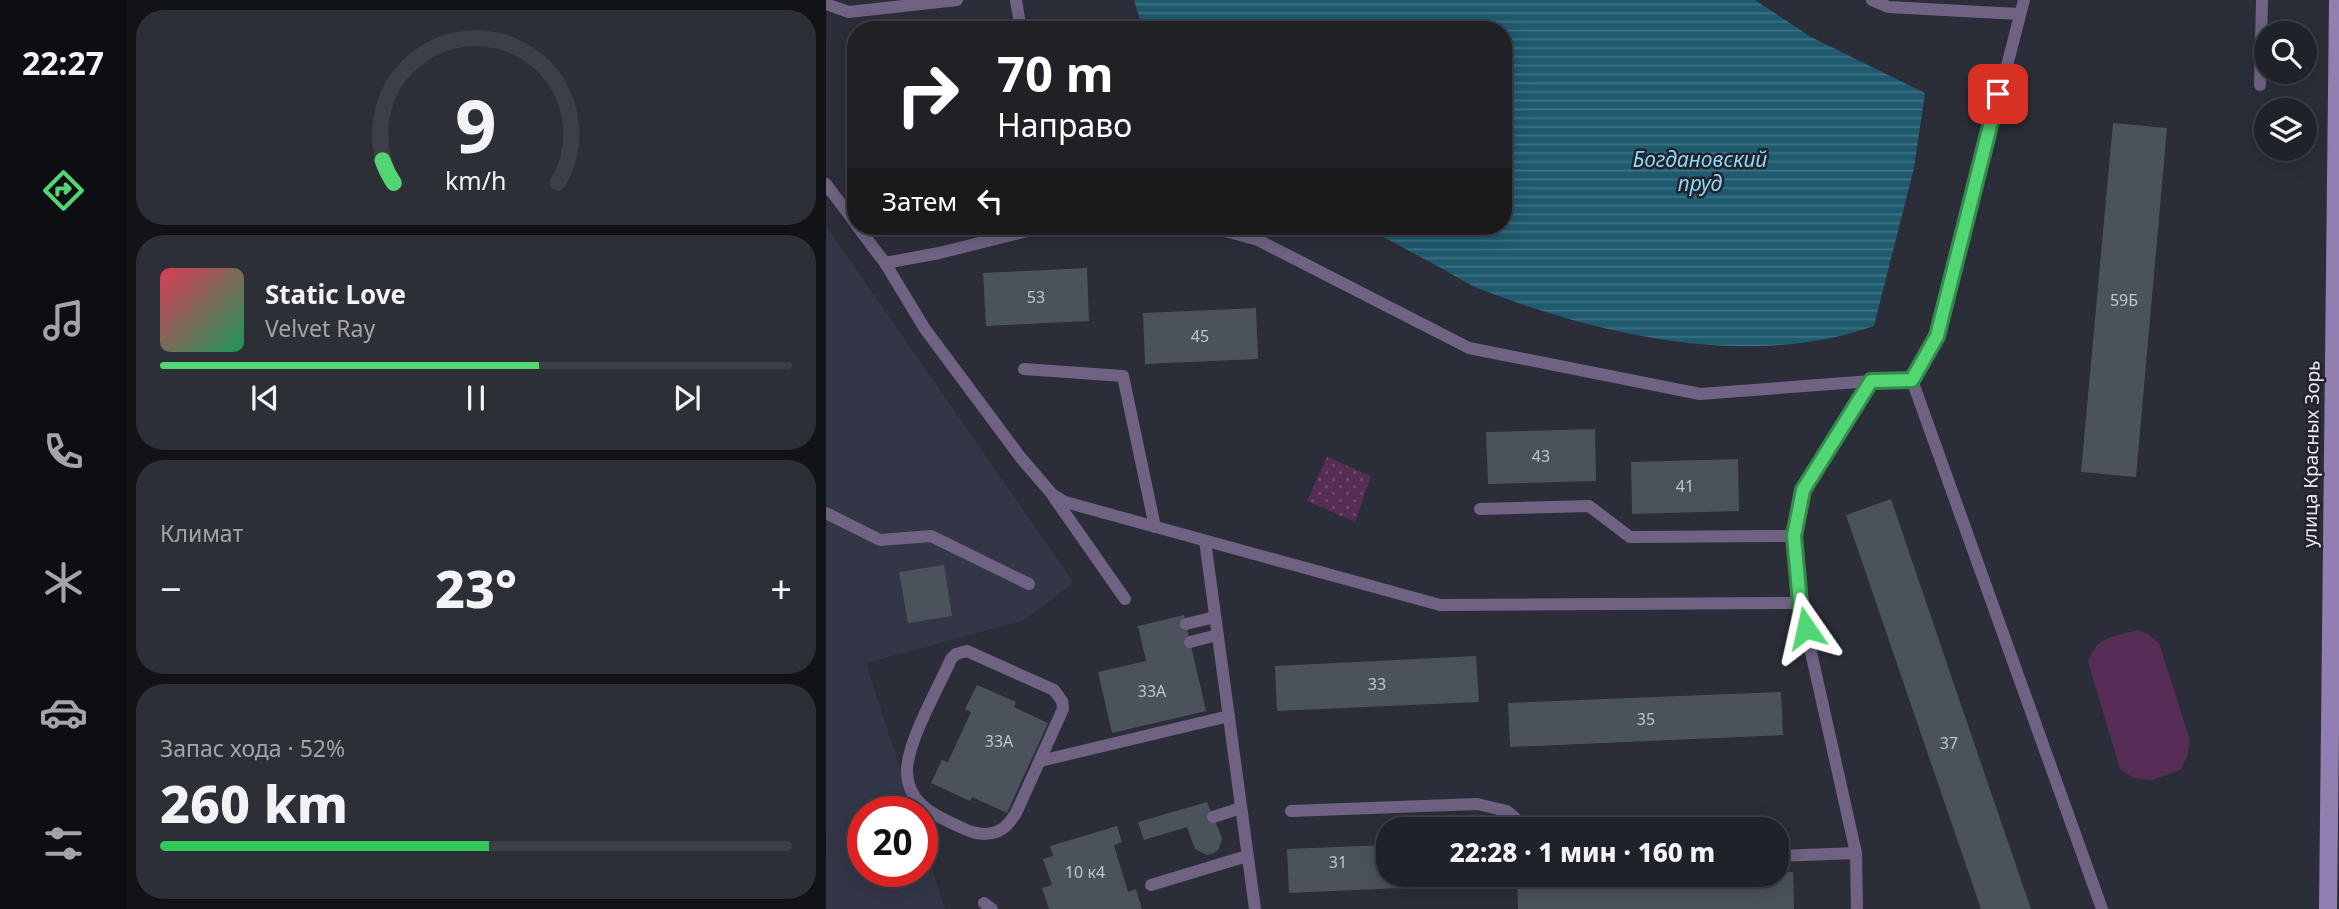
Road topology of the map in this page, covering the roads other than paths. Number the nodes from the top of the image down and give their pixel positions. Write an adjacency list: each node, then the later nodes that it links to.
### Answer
1 (957, 0): 7 (lane)
2 (1016, 0): 9 (lane)
3 (1872, 0): 8 (lane)
4 (2024, 0): 8 (lane)
5 (2262, 0): 10 (lane)
6 (2338, 0): 46 (street, улица Красных Зорь)
7 (826, 4)
8 (2019, 14): 18 (lane)
9 (1020, 21)
10 (2260, 85)
11 (826, 184): 12 (lane)
12 (847, 213)
13 (864, 235): 16 (lane)
14 (1012, 235): 16 (lane)
15 (1240, 235): 19 (lane)
16 (885, 263): 20 (lane)
17 (1024, 369): 23 (lane)
18 (1912, 380): 19 (lane); 45 (lane)
19 (1871, 381): 24 (lane)
20 (1052, 494): 23 (lane); 27 (lane)
21 (1480, 509): 24 (lane)
22 (826, 513): 26 (lane)
23 (1155, 527): 25 (lane)
24 (1794, 536): 28 (lane)
25 (1205, 541): 28 (lane); 29 (lane)
26 (1029, 584)
27 (1125, 599)
28 (1800, 603): 39 (lane)
29 (1215, 617): 30 (lane); 31 (lane)
30 (1186, 624)
31 (1217, 635): 32 (lane); 33 (lane)
32 (1189, 642)
33 (1229, 716): 34 (lane); 35 (lane)
34 (1040, 761): 34 (lane)
35 (1241, 808): 37 (lane); 40 (lane)
36 (1291, 811): 38 (lane)
37 (1213, 817)
38 (1514, 817)
39 (1856, 853): 41 (lane); 44 (lane)
40 (1247, 856): 42 (lane); 43 (lane)
41 (1789, 856)
42 (1151, 885)
43 (1255, 909)
44 (1857, 909)
45 (2102, 909)
46 (2328, 909)

